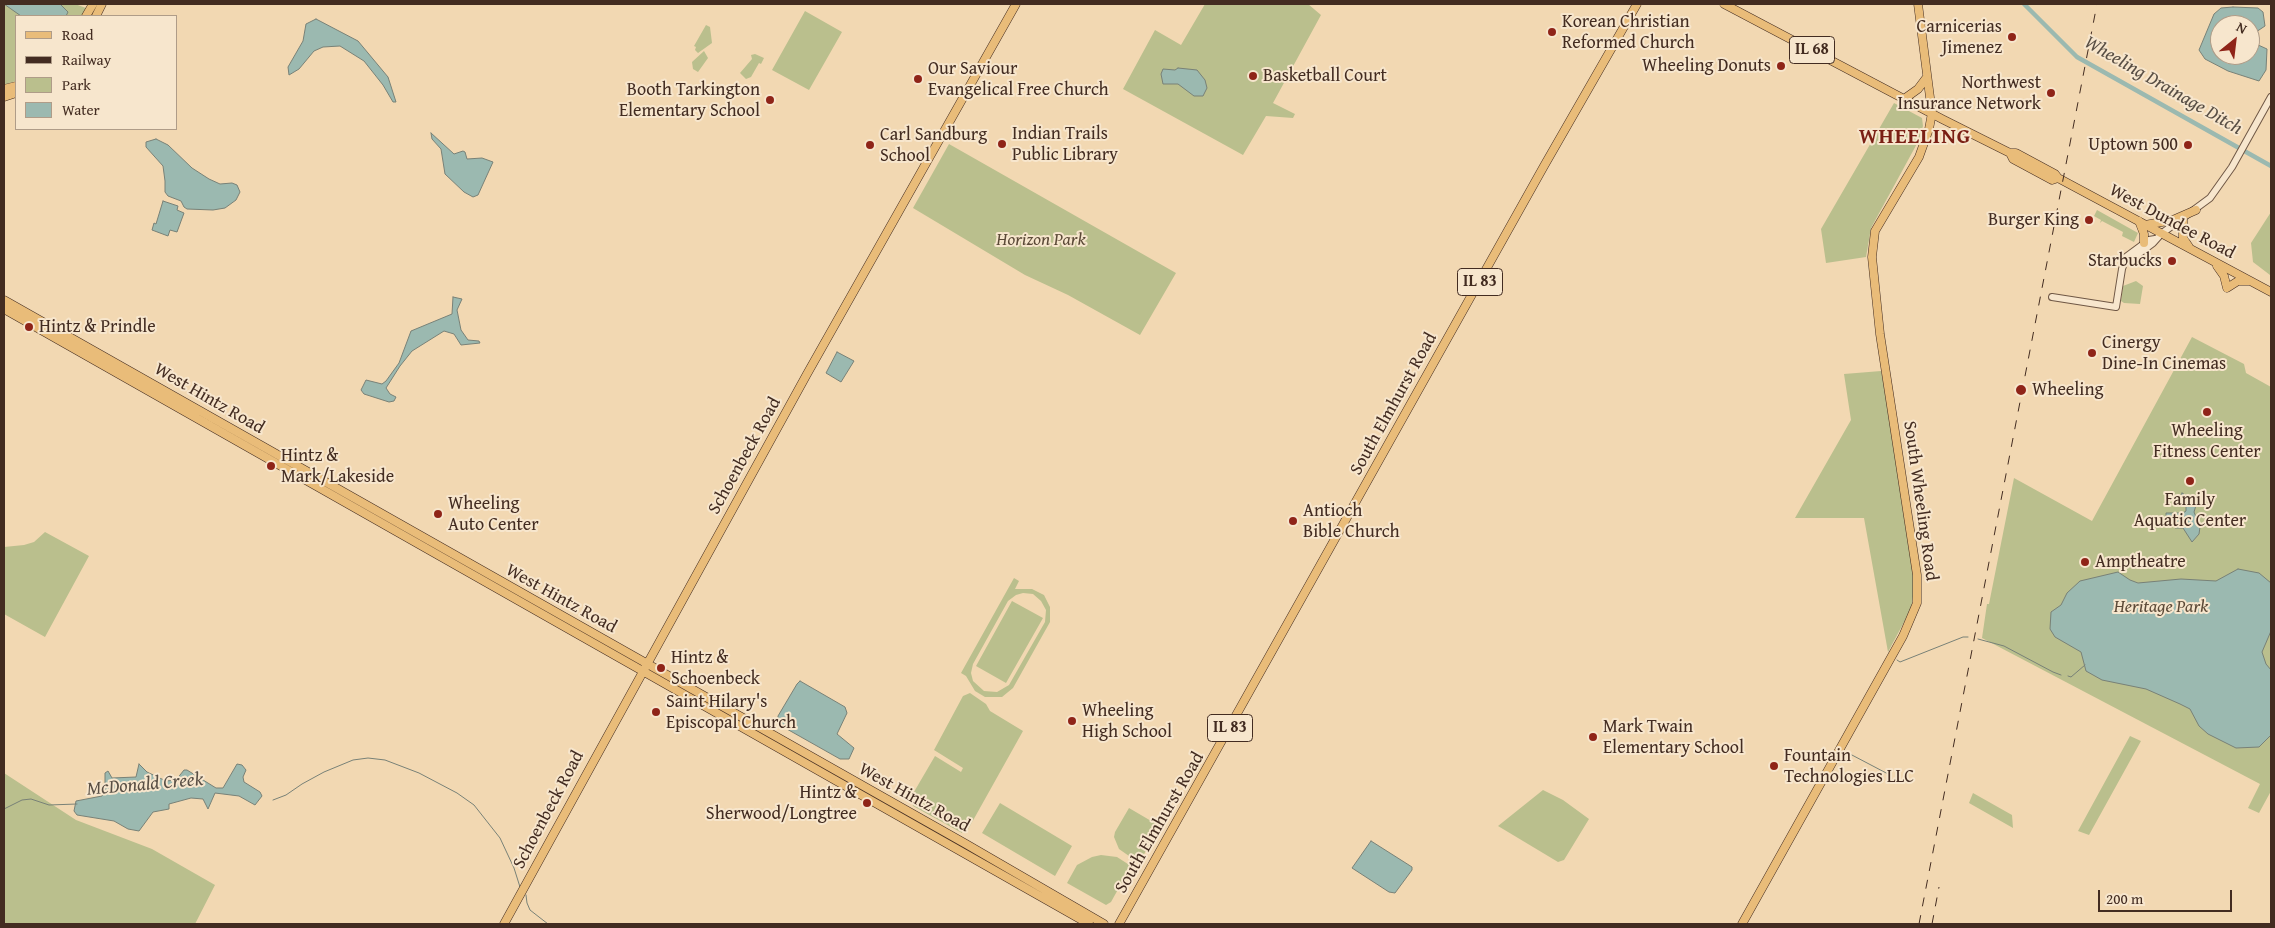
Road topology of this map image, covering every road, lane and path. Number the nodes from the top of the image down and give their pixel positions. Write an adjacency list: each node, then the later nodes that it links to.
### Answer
1 (93, 4): 6 (main road)
2 (1016, 4): 24 (main road, Schoenbeck Road)
3 (1637, 4): 28 (main road, South Elmhurst Road / IL 83)
4 (1724, 4): 9 (main road, West Dundee Road / IL 68)
5 (1918, 4): 7 (main road)
6 (87, 15)
7 (1927, 77): 9 (main road); 10 (main road)
8 (2271, 97): 11 (street)
9 (1904, 99): 10 (main road, West Dundee Road / IL 68)
10 (1932, 113): 13 (main road, West Dundee Road / IL 68); 29 (main road, South Wheeling Road)
11 (2196, 210): 12 (street); 13 (main road)
12 (2182, 220): 14 (street); 16 (main road)
13 (2142, 223): 14 (main road, West Dundee Road / IL 68); 15 (main road)
14 (2158, 236): 15 (street); 16 (main road, West Dundee Road / IL 68); 18 (street)
15 (2144, 243): 18 (street)
16 (2190, 249): 17 (main road, West Dundee Road / IL 68)
17 (2210, 260): 19 (main road, West Dundee Road / IL 68); 19 (main road)
18 (2126, 262): 21 (street)
19 (2251, 282): 20 (main road, West Dundee Road / IL 68)
20 (2271, 292)
21 (2052, 298)
22 (4, 300): 24 (main road, West Hintz Road)
23 (4, 309): 24 (main road, West Hintz Road)
24 (645, 668): 25 (main road, Schoenbeck Road); 26 (main road, West Hintz Road); 27 (main road, West Hintz Road)
25 (504, 924)
26 (1089, 924)
27 (1104, 924)
28 (1119, 924)
29 (1742, 924)

